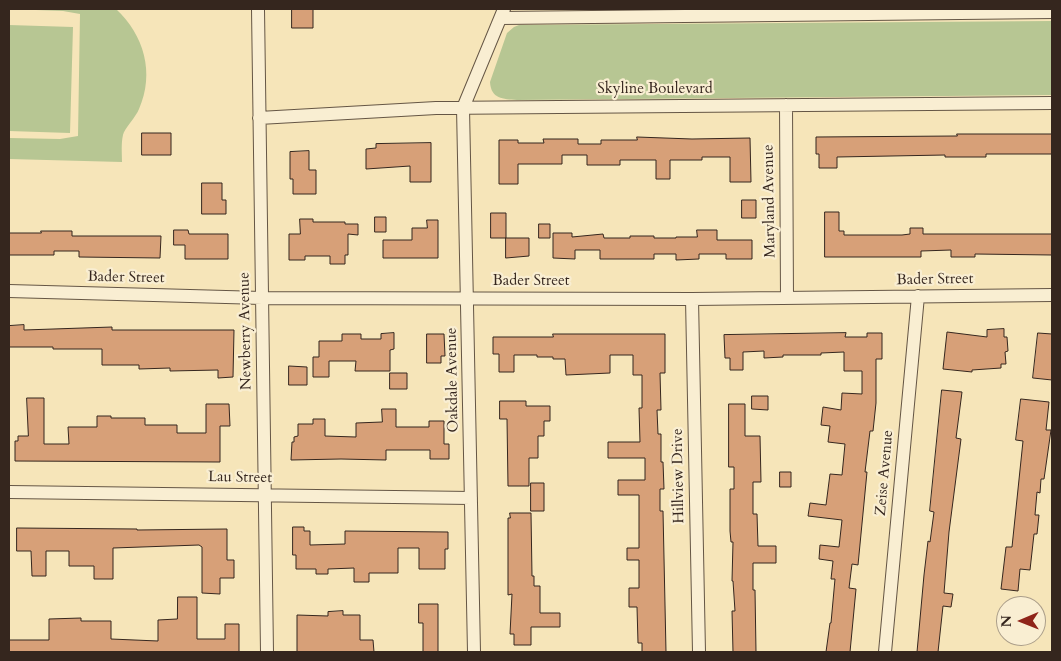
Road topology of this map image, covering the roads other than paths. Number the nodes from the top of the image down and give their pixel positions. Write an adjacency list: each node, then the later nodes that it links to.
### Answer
1 (258, 9): 8 (street, Newberry Avenue)
2 (890, 11): 3 (street); 4 (street)
3 (1052, 12)
4 (503, 13): 7 (street)
5 (1052, 103): 6 (street, Skyline Boulevard)
6 (786, 105): 7 (street, Skyline Boulevard); 15 (street, Maryland Avenue)
7 (463, 108): 8 (street, Skyline Boulevard); 13 (street, Oakdale Avenue)
8 (259, 118): 12 (street, Newberry Avenue)
9 (9, 291): 12 (street, Bader Street)
10 (1052, 295): 11 (street, Bader Street)
11 (918, 296): 15 (street, Bader Street); 22 (street, Zeise Avenue)
12 (262, 298): 13 (street, Bader Street); 17 (street, Newberry Avenue)
13 (468, 298): 14 (street, Bader Street); 18 (street, Oakdale Avenue)
14 (692, 298): 15 (street, Bader Street); 21 (street, Hillview Drive)
15 (788, 298)
16 (9, 492): 17 (street, Lau Street)
17 (264, 495): 18 (street, Lau Street); 19 (street, Newberry Avenue)
18 (471, 498): 20 (street, Oakdale Avenue)
19 (267, 652)
20 (474, 652)
21 (699, 652)
22 (885, 652)

